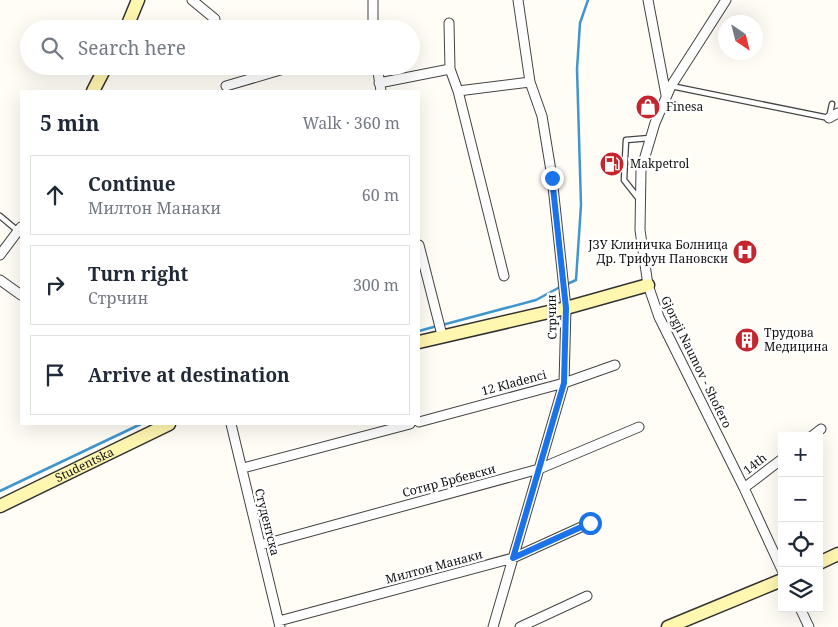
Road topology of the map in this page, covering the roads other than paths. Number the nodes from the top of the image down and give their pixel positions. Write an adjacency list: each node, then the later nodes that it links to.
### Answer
1 (138, 0): 7 (street)
2 (192, 0): 8 (street)
3 (373, 0): 9 (street)
4 (518, 0): 14 (street, Стрчин)
5 (648, 0): 20 (street)
6 (726, 0): 16 (street, Gjorgji Naumov - Shofero)
7 (130, 20)
8 (215, 20)
9 (373, 20)
10 (449, 23): 11 (street)
11 (450, 69): 17 (street); 19 (street)
12 (101, 75): 18 (street)
13 (263, 75): 15 (street)
14 (530, 82): 19 (street); 34 (street, Стрчин)
15 (226, 86)
16 (671, 86): 20 (street, Gjorgji Naumov - Shofero); 23 (lane)
17 (380, 87)
18 (94, 90)
19 (458, 91): 30 (street)
20 (666, 95): 24 (street, Gjorgji Naumov - Shofero)
21 (832, 104): 23 (lane)
22 (838, 113): 23 (street)
23 (829, 118)
24 (651, 138): 25 (street, Gjorgji Naumov - Shofero); 25 (lane)
25 (641, 201): 32 (street, Gjorgji Naumov - Shofero)
26 (0, 216): 27 (lane)
27 (20, 229): 29 (street)
28 (420, 249): 35 (street)
29 (0, 254)
30 (504, 276)
31 (0, 280): 33 (street)
32 (648, 285): 34 (street); 49 (street, Gjorgji Naumov - Shofero)
33 (20, 294)
34 (566, 308): 35 (street); 38 (street, Стрчин)
35 (442, 335): 36 (street)
36 (420, 342)
37 (615, 365): 38 (street, 12 Kladenci)
38 (564, 383): 39 (street, 12 Kladenci); 48 (street, Стрчин)
39 (420, 422)
40 (167, 425): 50 (street, Studentska)
41 (231, 425): 47 (street, Студентска)
42 (406, 425): 47 (street)
43 (639, 427): 48 (street, Сотир Брбевски)
44 (821, 429): 45 (street)
45 (817, 432)
46 (778, 462): 49 (street, 14th)
47 (242, 468): 52 (street, Студентска)
48 (539, 469): 52 (street, Сотир Брбевски); 54 (street, Стрчин)
49 (744, 488): 56 (street, Gjorgji Naumov - Shofero)
50 (0, 506)
51 (590, 523): 54 (street, Милтон Манаки)
52 (261, 546): 60 (street, Студентска)
53 (838, 554): 55 (street)
54 (513, 558): 60 (street, Милтон Манаки); 61 (street, Стрчин)
55 (823, 561)
56 (781, 567)
57 (778, 582): 63 (street)
58 (587, 596): 62 (street)
59 (802, 612): 64 (street)
60 (280, 624)
61 (493, 627)
62 (520, 627)
63 (668, 627)
64 (809, 627)

